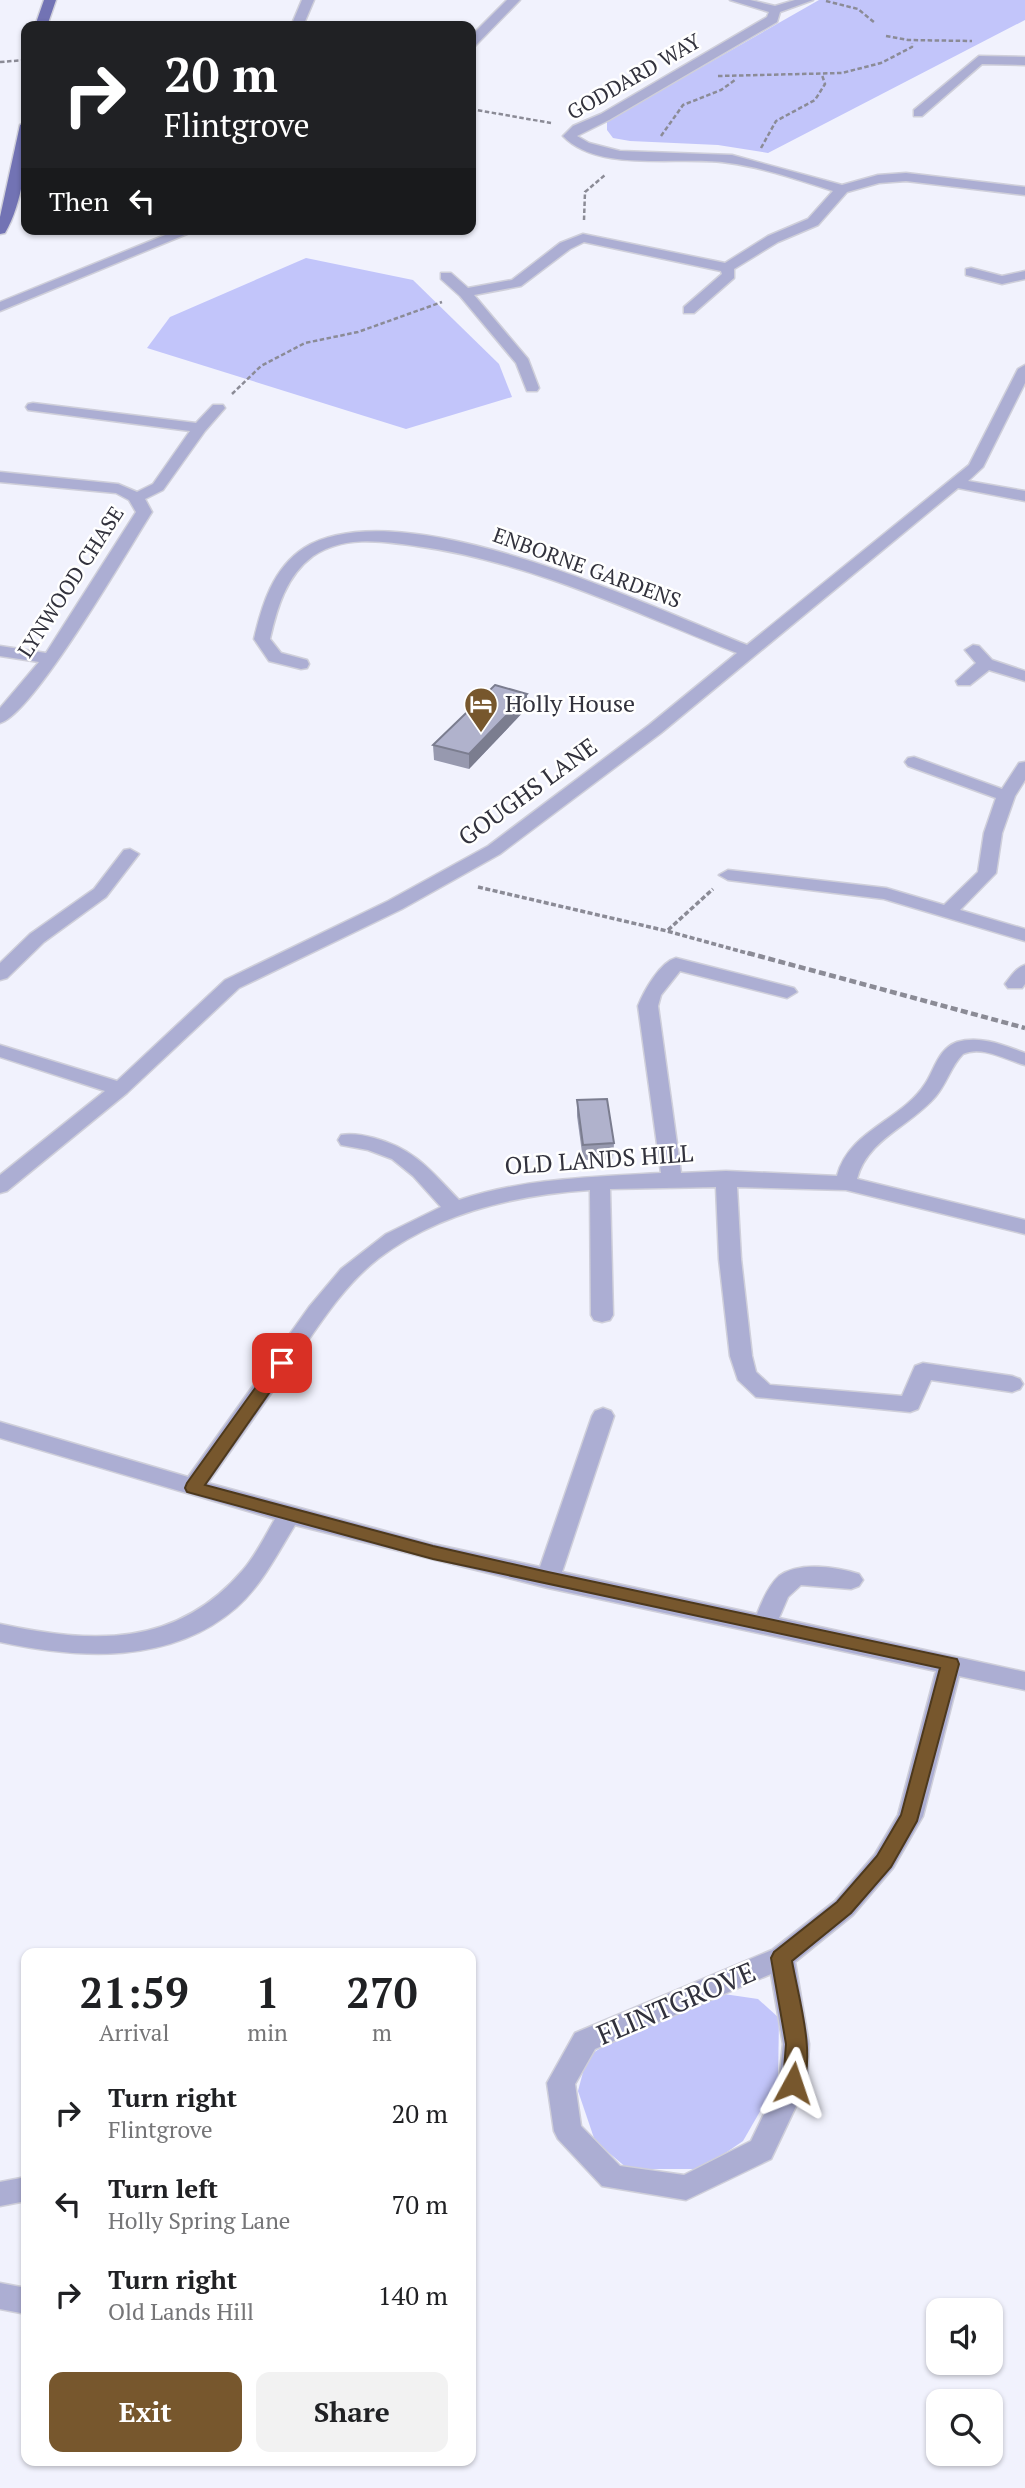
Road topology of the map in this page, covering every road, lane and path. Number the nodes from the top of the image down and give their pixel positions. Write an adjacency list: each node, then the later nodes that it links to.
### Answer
1 (50, 0): 8 (main road)
2 (308, 0): 9 (street)
3 (514, 0): 12 (street)
4 (736, 0): 7 (street)
5 (807, 0): 7 (street)
6 (822, 0): 10 (path)
7 (775, 10): 24 (street, GODDARD WAY)
8 (43, 21)
9 (299, 21)
10 (875, 23)
11 (886, 36): 16 (path)
12 (476, 39)
13 (1023, 57): 18 (street)
14 (21, 60): 15 (path)
15 (0, 62)
16 (822, 75): 20 (path); 22 (path)
17 (476, 110): 19 (path)
18 (918, 113)
19 (552, 123)
20 (660, 146)
21 (21, 149): 26 (main road)
22 (758, 154)
23 (610, 171): 28 (path)
24 (842, 189): 25 (street); 29 (street)
25 (1025, 191)
26 (0, 230)
27 (177, 235): 34 (street)
28 (583, 238): 29 (street); 33 (street)
29 (727, 268): 35 (street)
30 (971, 271): 31 (street)
31 (1025, 275)
32 (446, 276): 33 (street)
33 (465, 293): 37 (street); 39 (path)
34 (0, 307)
35 (689, 310)
36 (1025, 369): 42 (street, GOUGHS LANE)
37 (532, 388)
38 (33, 407): 40 (street)
39 (218, 408): 40 (street, LYNWOOD CHASE)
40 (200, 428): 44 (street, LYNWOOD CHASE)
41 (0, 477): 44 (street)
42 (955, 483): 43 (street); 47 (street, GOUGHS LANE)
43 (1025, 496)
44 (136, 498): 48 (street, LYNWOOD CHASE)
45 (973, 650): 50 (street)
46 (0, 652): 48 (street)
47 (749, 652): 49 (street, ENBORNE GARDENS); 59 (street, GOUGHS LANE)
48 (51, 659): 53 (street, LYNWOOD CHASE)
49 (301, 664)
50 (986, 664): 51 (street); 52 (street)
51 (1025, 676)
52 (964, 681)
53 (0, 718)
54 (914, 762): 56 (street)
55 (1025, 767): 56 (street)
56 (1006, 796): 60 (street)
57 (130, 854): 63 (street)
58 (728, 875): 60 (street); 61 (path)
59 (446, 878): 61 (path); 68 (street, GOUGHS LANE)
60 (948, 912): 62 (street)
61 (667, 931): 65 (path)
62 (1025, 935)
63 (0, 974)
64 (787, 992): 71 (street)
65 (1025, 1028)
66 (0, 1051): 68 (street)
67 (1025, 1059): 73 (street)
68 (120, 1089): 74 (street, GOUGHS LANE)
69 (348, 1140): 75 (street)
70 (726, 1178): 71 (street, OLD LANDS HILL); 73 (street, OLD LANDS HILL); 78 (street)
71 (672, 1179): 72 (street, OLD LANDS HILL)
72 (600, 1183): 75 (street, OLD LANDS HILL); 77 (street)
73 (846, 1183): 76 (street, OLD LANDS HILL)
74 (0, 1186)
75 (455, 1209): 81 (street, OLD LANDS HILL)
76 (1025, 1227)
77 (601, 1315)
78 (1012, 1384)
79 (603, 1416): 83 (street)
80 (0, 1430): 81 (street)
81 (193, 1488): 82 (street)
82 (289, 1515): 83 (street); 86 (street)
83 (548, 1579): 85 (street)
84 (851, 1580): 85 (street)
85 (764, 1625): 87 (street)
86 (0, 1633)
87 (950, 1664): 88 (street); 89 (street, FLINTGROVE)
88 (1025, 1681)
89 (781, 1958): 89 (street, FLINTGROVE)
90 (21, 2190): 91 (street)
91 (0, 2194)
92 (0, 2296): 93 (street)
93 (21, 2300)

